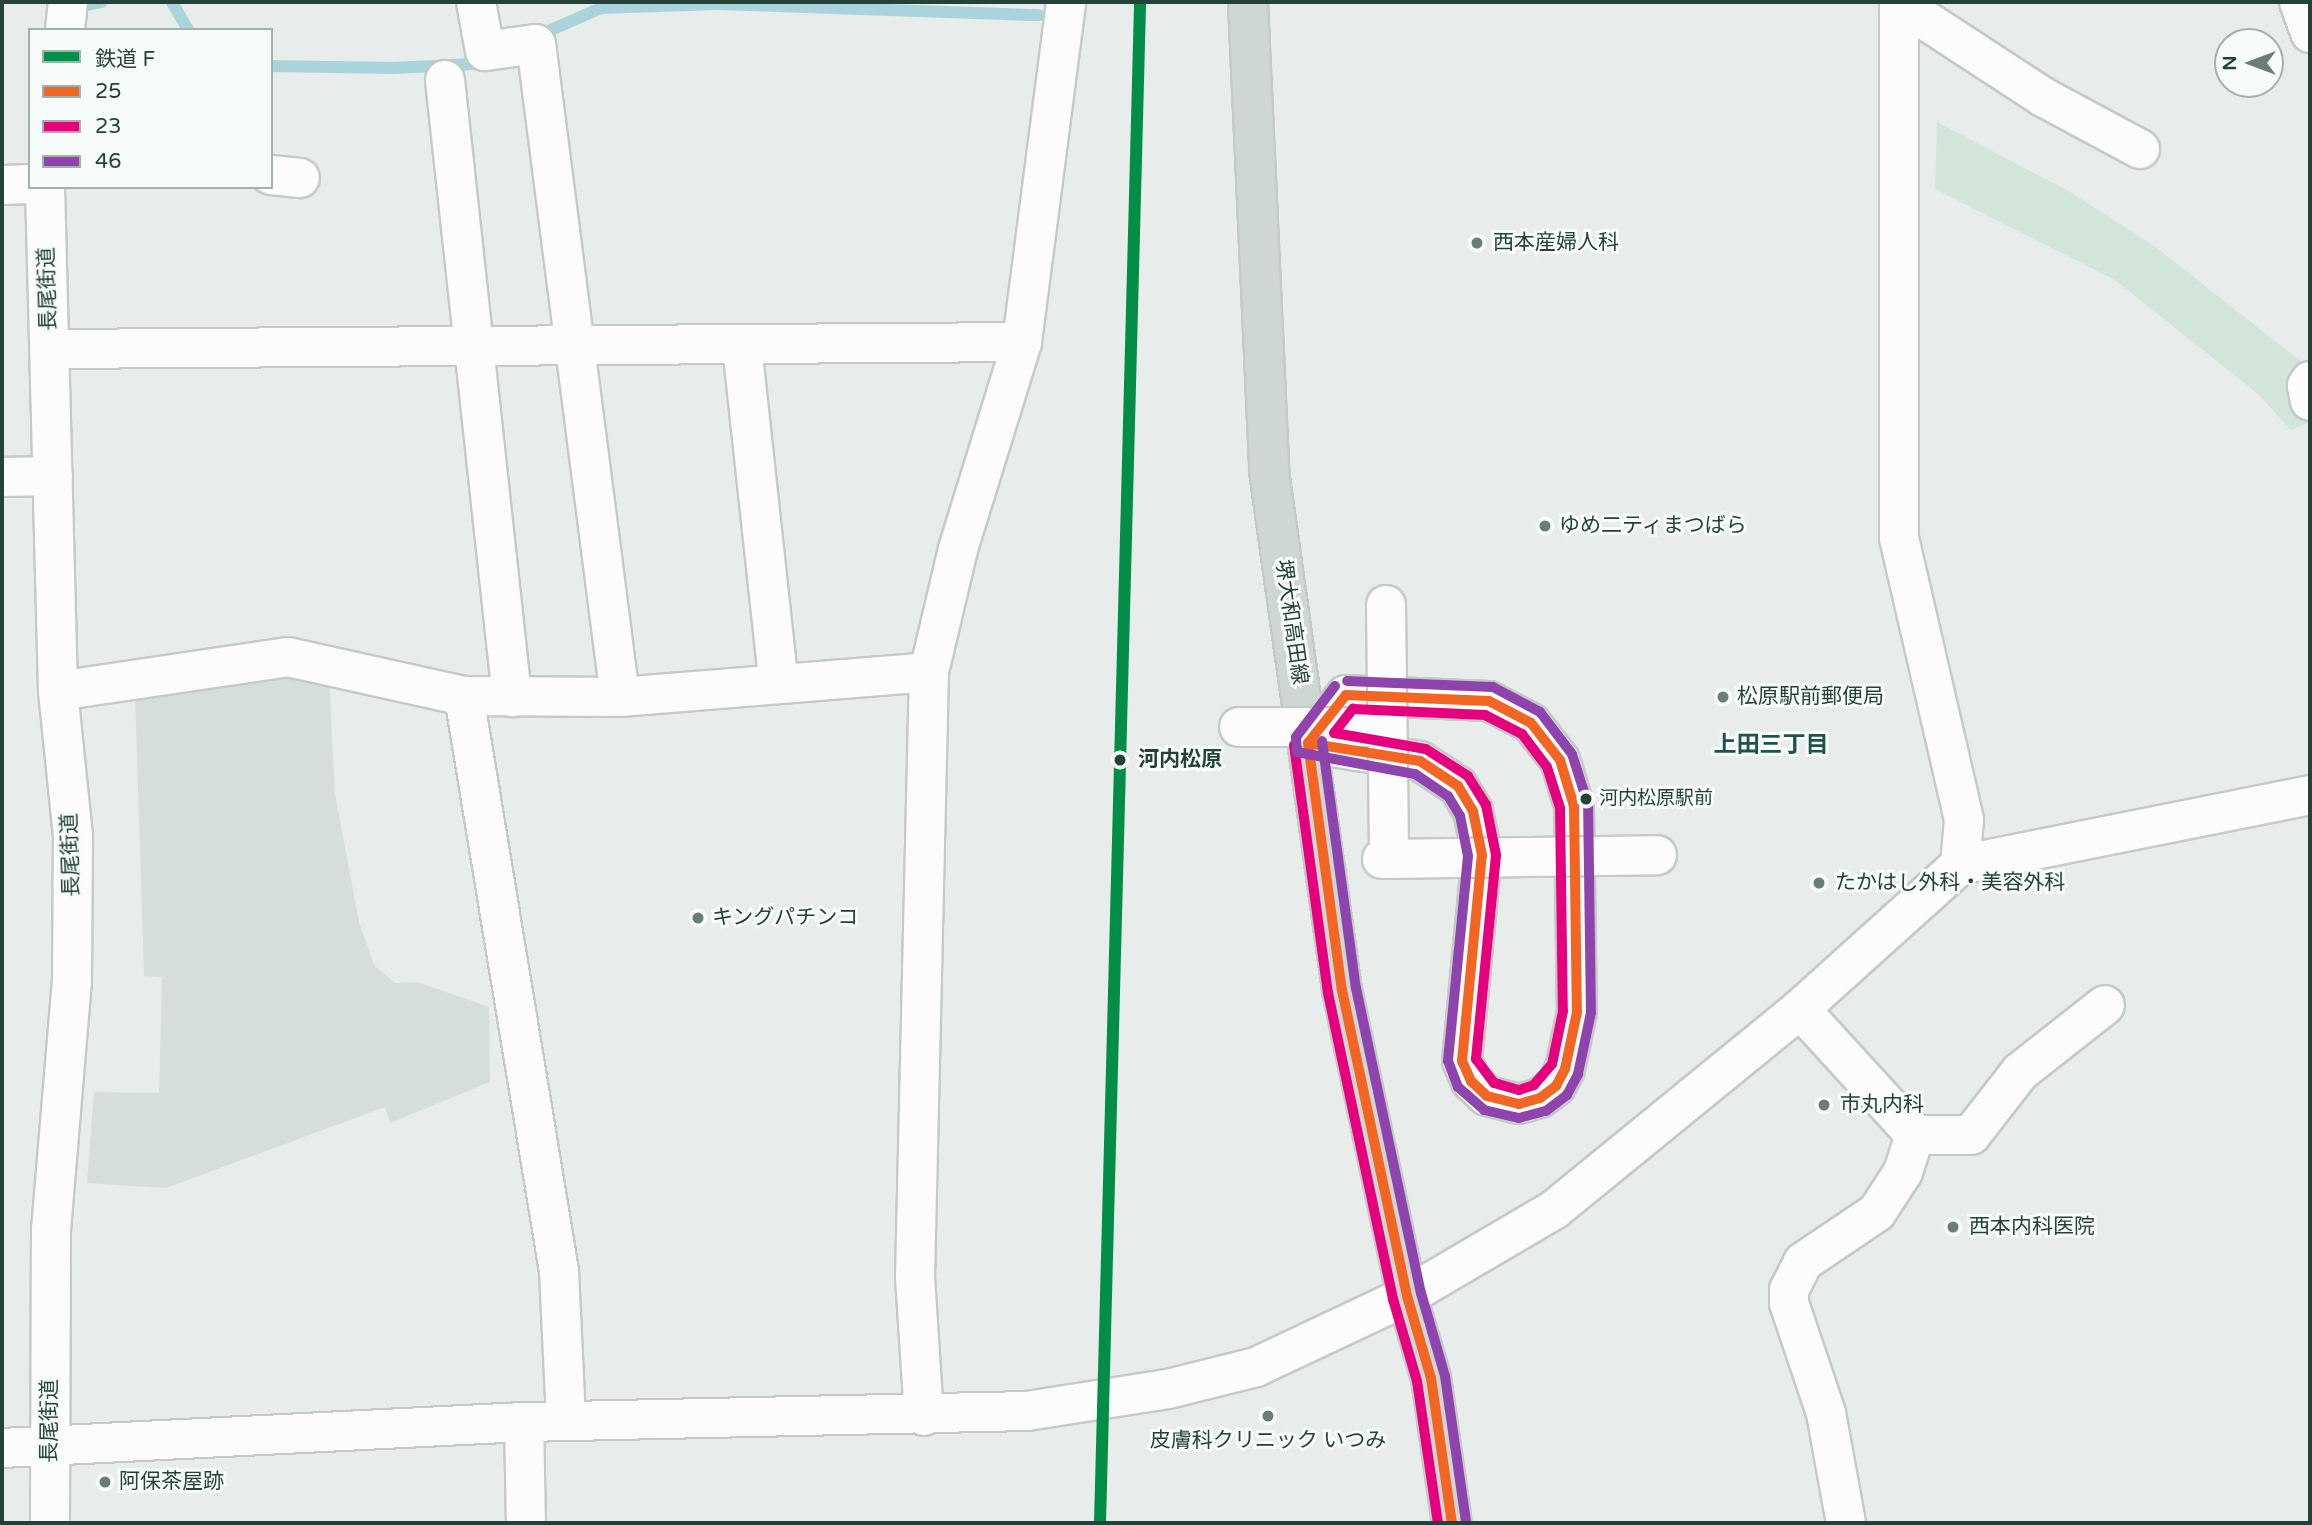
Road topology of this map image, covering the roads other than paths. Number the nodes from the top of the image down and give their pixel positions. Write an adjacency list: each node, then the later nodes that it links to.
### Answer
1 (68, 2): 6 (street)
2 (476, 2): 14 (street)
3 (1066, 2): 12 (street)
4 (1248, 2): 30 (main road, 堺大和高田線)
5 (1899, 2): 8 (street); 33 (street)
6 (65, 28)
7 (445, 80): 16 (street)
8 (2140, 149)
9 (28, 184): 10 (street)
10 (2, 185)
11 (45, 189): 15 (street, 長尾街道)
12 (1022, 342): 13 (street); 22 (street)
13 (742, 346): 14 (street); 23 (street)
14 (578, 348): 16 (street); 27 (street)
15 (51, 349): 16 (street); 19 (street, 長尾街道)
16 (474, 349): 26 (street)
17 (2310, 381): 18 (street)
18 (2310, 401)
19 (53, 476): 20 (street); 24 (street, 長尾街道)
20 (2, 477)
21 (1386, 605): 29 (street, bridge)
22 (929, 672): 23 (street); 38 (street)
23 (779, 684): 27 (street)
24 (58, 691): 25 (street); 41 (street, 長尾街道)
25 (464, 696): 26 (street); 39 (street)
26 (513, 696): 27 (street)
27 (620, 696)
28 (1239, 727): 29 (street, bridge)
29 (1387, 727): 32 (street, bridge)
30 (1308, 743): 30 (street); 37 (main road, 堺大和高田線)
31 (2310, 795): 33 (street)
32 (1657, 855)
33 (1960, 865): 35 (street)
34 (2105, 1005): 36 (street)
35 (1800, 1009): 36 (street); 37 (street)
36 (1915, 1135): 46 (street)
37 (1407, 1296): 38 (street); 45 (main road, 堺大和高田線)
38 (924, 1416): 39 (street)
39 (566, 1421): 40 (street)
40 (524, 1422): 41 (street); 44 (street)
41 (50, 1446): 42 (street); 43 (street, 長尾街道)
42 (2, 1448)
43 (50, 1523)
44 (526, 1523)
45 (1452, 1523)
46 (1846, 1523)

